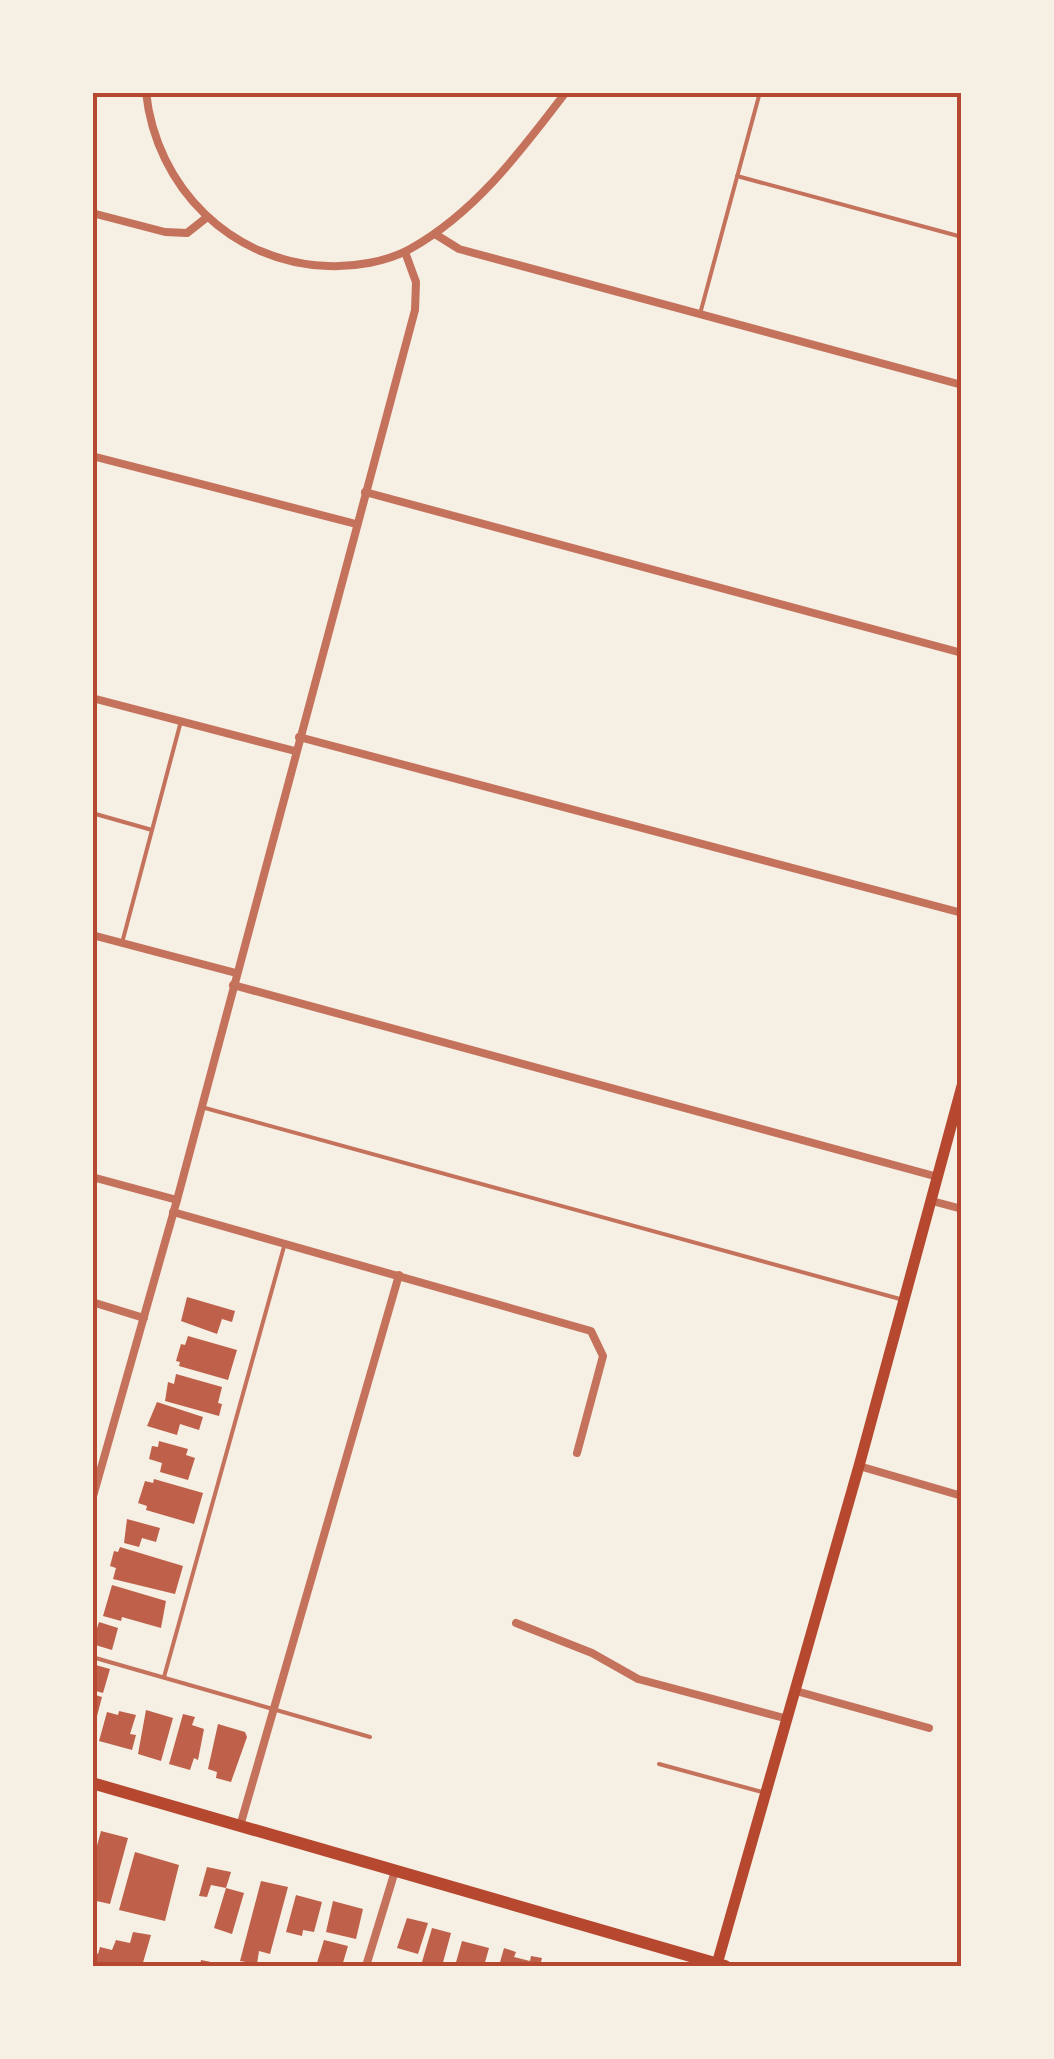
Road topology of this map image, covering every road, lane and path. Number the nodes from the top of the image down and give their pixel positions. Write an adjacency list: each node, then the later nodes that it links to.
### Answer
1 (146, 92): 6 (street)
2 (566, 92): 7 (street)
3 (760, 92): 4 (lane)
4 (737, 176): 8 (lane); 10 (lane)
5 (92, 212): 6 (street)
6 (206, 218): 9 (street)
7 (434, 234): 9 (street); 10 (street)
8 (962, 237)
9 (406, 252): 13 (street)
10 (700, 314): 11 (street)
11 (962, 385)
12 (92, 456): 14 (street)
13 (365, 492): 14 (street); 15 (street)
14 (356, 524): 18 (street)
15 (962, 653)
16 (92, 698): 17 (street)
17 (181, 721): 19 (street); 21 (lane)
18 (300, 737): 19 (street); 22 (street)
19 (295, 751): 25 (street)
20 (92, 814): 21 (lane)
21 (152, 830): 24 (lane)
22 (962, 913)
23 (92, 935): 24 (street)
24 (122, 943): 25 (street)
25 (236, 973): 26 (street)
26 (233, 985): 28 (street); 30 (street)
27 (962, 1086): 30 (main road)
28 (201, 1107): 31 (street); 37 (lane)
29 (92, 1177): 31 (street)
30 (938, 1177): 32 (main road)
31 (177, 1200): 34 (street)
32 (932, 1200): 33 (street); 37 (main road)
33 (962, 1209)
34 (174, 1212): 35 (street); 39 (street)
35 (285, 1242): 36 (street); 46 (lane)
36 (399, 1276): 40 (street); 48 (street)
37 (904, 1300): 41 (main road)
38 (92, 1302): 39 (street)
39 (144, 1318): 43 (street)
40 (578, 1453)
41 (859, 1466): 42 (street); 47 (main road)
42 (962, 1496)
43 (92, 1500)
44 (516, 1623): 49 (street)
45 (92, 1657): 46 (lane)
46 (164, 1677): 48 (lane)
47 (796, 1690): 49 (main road); 50 (street)
48 (274, 1711): 51 (lane); 55 (street)
49 (788, 1719): 54 (main road)
50 (929, 1728)
51 (370, 1737)
52 (659, 1764): 54 (lane)
53 (92, 1783): 55 (main road)
54 (766, 1793): 57 (main road)
55 (240, 1826): 56 (main road)
56 (395, 1870): 57 (main road); 58 (street)
57 (713, 1965)
58 (366, 1966)

